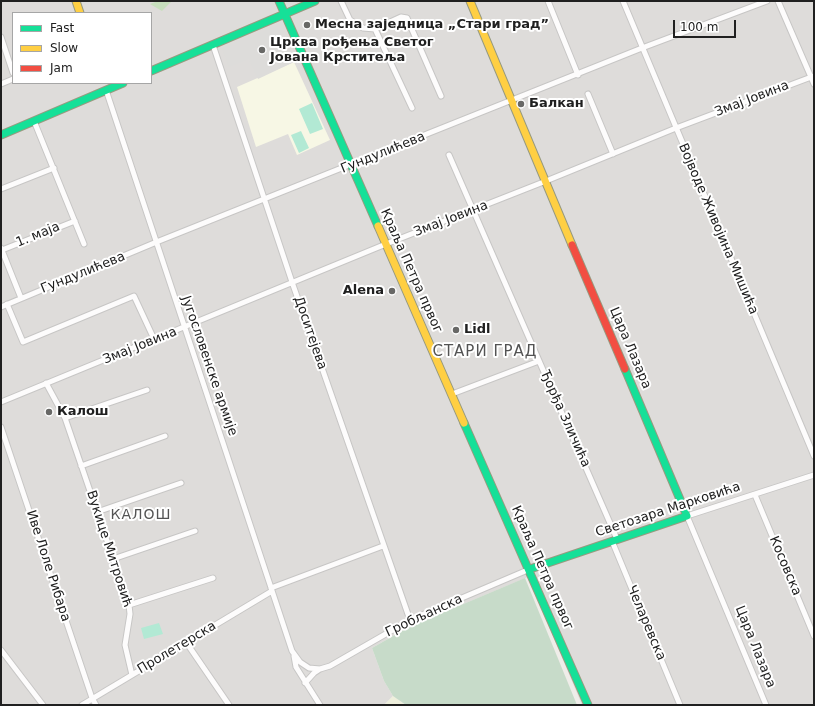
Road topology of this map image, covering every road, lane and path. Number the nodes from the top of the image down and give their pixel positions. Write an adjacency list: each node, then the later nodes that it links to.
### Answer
1 (76, 1): 10 (main road)
2 (279, 1): 11 (main road, Краља Петра првог)
3 (315, 1): 11 (main road)
4 (341, 1): 12 (street)
5 (470, 1): 27 (main road, Цара Лазара)
6 (548, 1): 18 (street)
7 (623, 1): 15 (street, Војводе Живојина Мишића)
8 (767, 1): 15 (street, Гундулићева)
9 (778, 1): 19 (street)
10 (80, 12)
11 (286, 14): 14 (main road); 34 (main road, Краља Петра првог)
12 (375, 29): 26 (street); 28 (street)
13 (1, 37): 16 (street)
14 (213, 45): 17 (main road); 38 (street, Доситејева)
15 (642, 48): 18 (street, Гундулићева); 30 (street, Војводе Живојина Мишића)
16 (12, 70)
17 (152, 71)
18 (578, 75): 27 (street, Гундулићева)
19 (813, 77): 23 (street); 30 (street, Змај Јовина)
20 (12, 79): 21 (street)
21 (1, 84)
22 (118, 84): 24 (main road)
23 (814, 84)
24 (104, 87): 29 (main road); 41 (street, Југословенске армије)
25 (588, 94): 32 (street)
26 (441, 96)
27 (511, 101): 34 (street, Гундулићева); 36 (main road, Цара Лазара)
28 (412, 108)
29 (34, 121): 31 (main road); 35 (street)
30 (676, 128): 32 (street, Змај Јовина); 59 (street, Војводе Живојина Мишића)
31 (1, 135)
32 (613, 154): 36 (street, Змај Јовина)
33 (448, 155): 39 (street, Ђорђа Зличића)
34 (352, 165): 38 (street, Гундулићева); 43 (main road, Краља Петра првог)
35 (54, 168): 37 (street); 40 (street)
36 (546, 182): 39 (street, Змај Јовина); 65 (main road, Цара Лазара)
37 (1, 189)
38 (264, 199): 41 (street, Гундулићева); 45 (street, Доситејева)
39 (472, 211): 43 (street, Змај Јовина); 51 (street, Ђорђа Зличића)
40 (75, 221): 42 (street); 44 (street, 1. маја)
41 (155, 243): 46 (street, Гундулићева); 49 (street, Југословенске армије)
42 (84, 244)
43 (386, 244): 45 (street, Змај Јовина); 54 (main road, Краља Петра првог)
44 (1, 249): 46 (street)
45 (292, 282): 49 (street, Змај Јовина); 68 (street, Доситејева)
46 (21, 298): 47 (street, Гундулићева)
47 (7, 304): 48 (street, Гундулићева); 50 (street)
48 (1, 307)
49 (184, 328): 50 (street, Змај Јовина); 72 (street, Југословенске армије)
50 (154, 339): 52 (street, Змај Јовина)
51 (539, 361): 54 (street); 67 (street, Ђорђа Зличића)
52 (46, 383): 55 (street, Змај Јовина); 56 (street, Вукице Митровић)
53 (147, 390): 56 (street)
54 (452, 394): 70 (main road, Краља Петра првог)
55 (1, 402)
56 (65, 418): 60 (street, Вукице Митровић)
57 (1, 427): 82 (street, Иве Лоле Рибара)
58 (165, 436): 60 (street)
59 (814, 456)
60 (81, 466): 64 (street, Вукице Митровић)
61 (814, 475): 63 (street, Светозара Марковића)
62 (181, 483): 64 (street)
63 (755, 495): 65 (street, Светозара Марковића); 75 (street, Косовска)
64 (97, 512): 69 (street, Вукице Митровић)
65 (688, 516): 67 (main road, Светозара Марковића); 90 (street, Цара Лазара)
66 (195, 531): 69 (street)
67 (615, 540): 70 (main road, Светозара Марковића); 89 (street, Челаревска)
68 (383, 546): 72 (street, Пролетерска); 74 (street, Доситејева)
69 (113, 559): 73 (street, Вукице Митровић)
70 (530, 569): 74 (street, Гробљанска); 88 (main road, Краља Петра првог)
71 (213, 578): 73 (street)
72 (271, 589): 76 (street, Пролетерска); 78 (street, Југословенске армије)
73 (128, 605): 80 (street, Вукице Митровић)
74 (410, 620): 79 (street, Гробљанска)
75 (814, 636)
76 (186, 642): 80 (street, Пролетерска); 86 (street)
77 (1, 650): 83 (street)
78 (294, 655): 79 (street); 81 (street, Југословенске армије)
79 (320, 669): 81 (street)
80 (132, 675): 82 (street, Пролетерска)
81 (306, 683): 87 (street, Југословенске армије)
82 (92, 698): 84 (street, Пролетерска); 85 (street, Иве Лоле Рибара)
83 (43, 705)
84 (82, 705)
85 (96, 705)
86 (229, 705)
87 (320, 705)
88 (588, 705)
89 (680, 705)
90 (766, 705)

